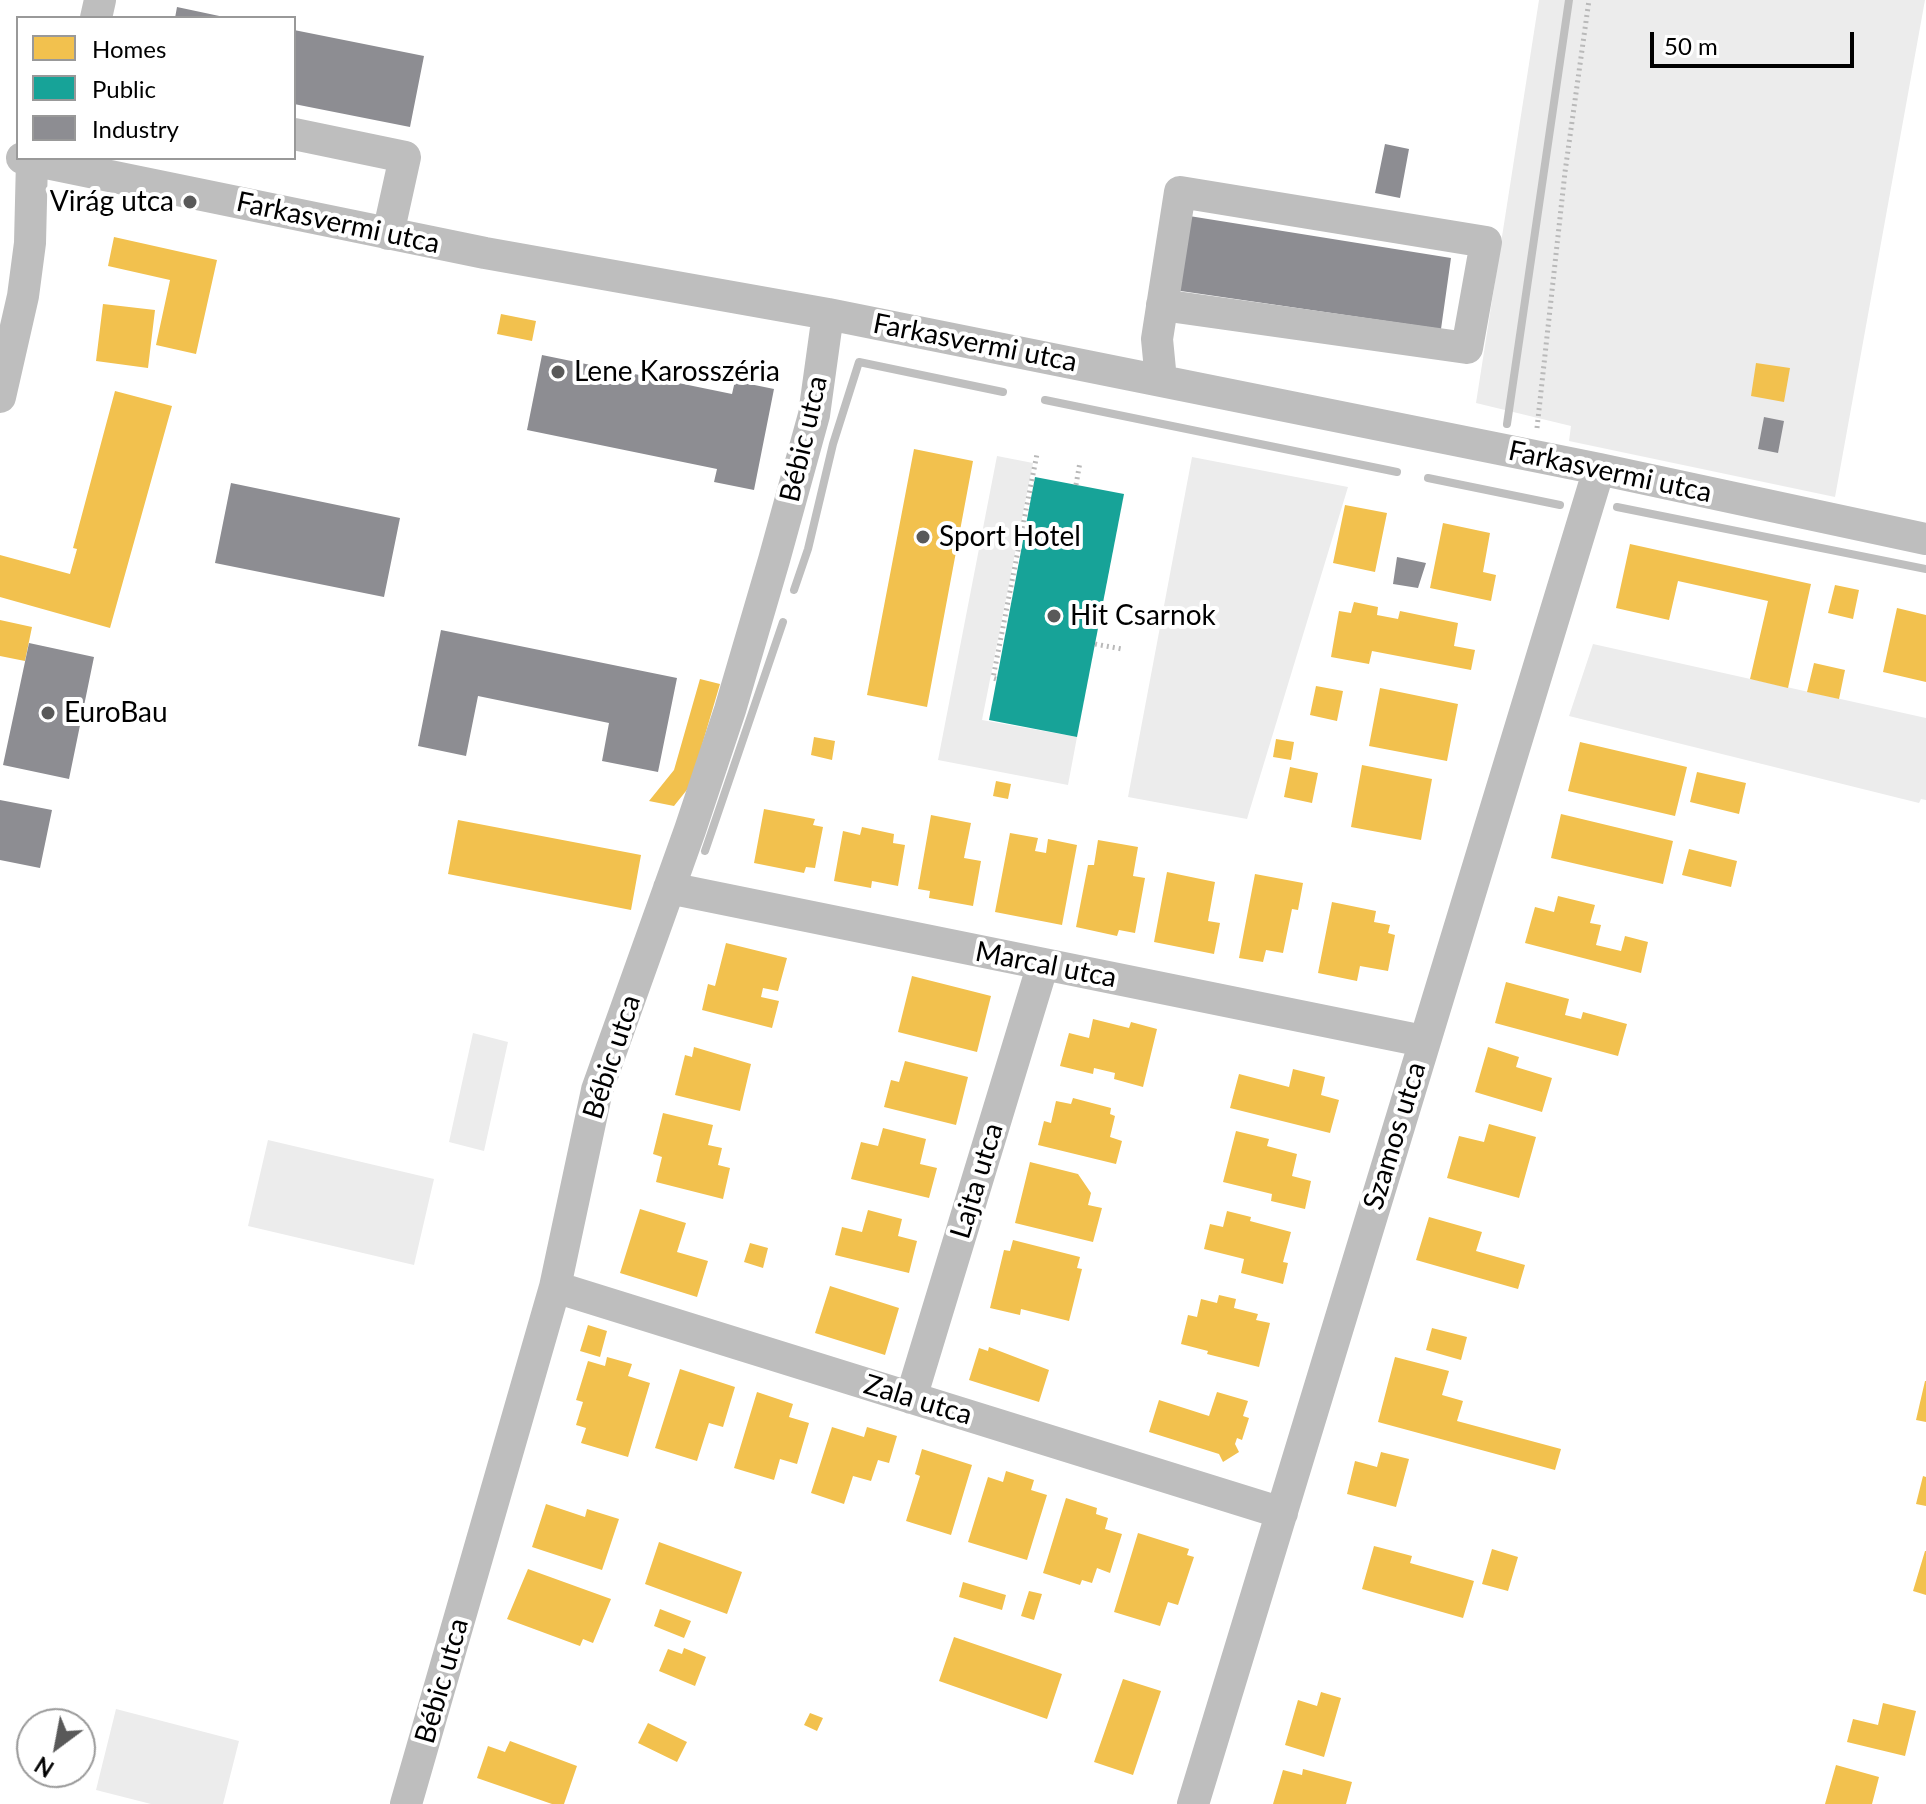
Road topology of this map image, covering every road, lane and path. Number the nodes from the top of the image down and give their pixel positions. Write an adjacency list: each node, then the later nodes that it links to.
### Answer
1 (1589, 0): 12 (path)
2 (296, 134): 6 (street)
3 (24, 160): 10 (street)
4 (44, 160): 5 (street, Farkasvermi utca)
5 (64, 162): 6 (street, Farkasvermi utca)
6 (388, 234): 8 (street, Farkasvermi utca)
7 (1162, 305): 7 (street); 9 (street)
8 (828, 314): 9 (street, Farkasvermi utca); 20 (street, Bébic utca)
9 (1161, 380): 12 (street, Farkasvermi utca)
10 (0, 397)
11 (1037, 454): 19 (path)
12 (1533, 456): 14 (street, Farkasvermi utca)
13 (1080, 462): 15 (path)
14 (1599, 469): 16 (street, Farkasvermi utca); 22 (street, Szamos utca)
15 (1076, 485)
16 (1926, 539)
17 (1095, 644): 18 (path)
18 (1122, 649)
19 (996, 679)
20 (669, 888): 21 (street, Marcal utca); 23 (street, Bébic utca)
21 (1043, 964): 22 (street, Marcal utca); 24 (street, Lajta utca)
22 (1423, 1041): 25 (street, Szamos utca)
23 (555, 1287): 24 (street, Zala utca); 26 (street, Bébic utca)
24 (911, 1398): 25 (street, Zala utca)
25 (1282, 1513): 27 (street, Szamos utca)
26 (406, 1804)
27 (1193, 1804)

